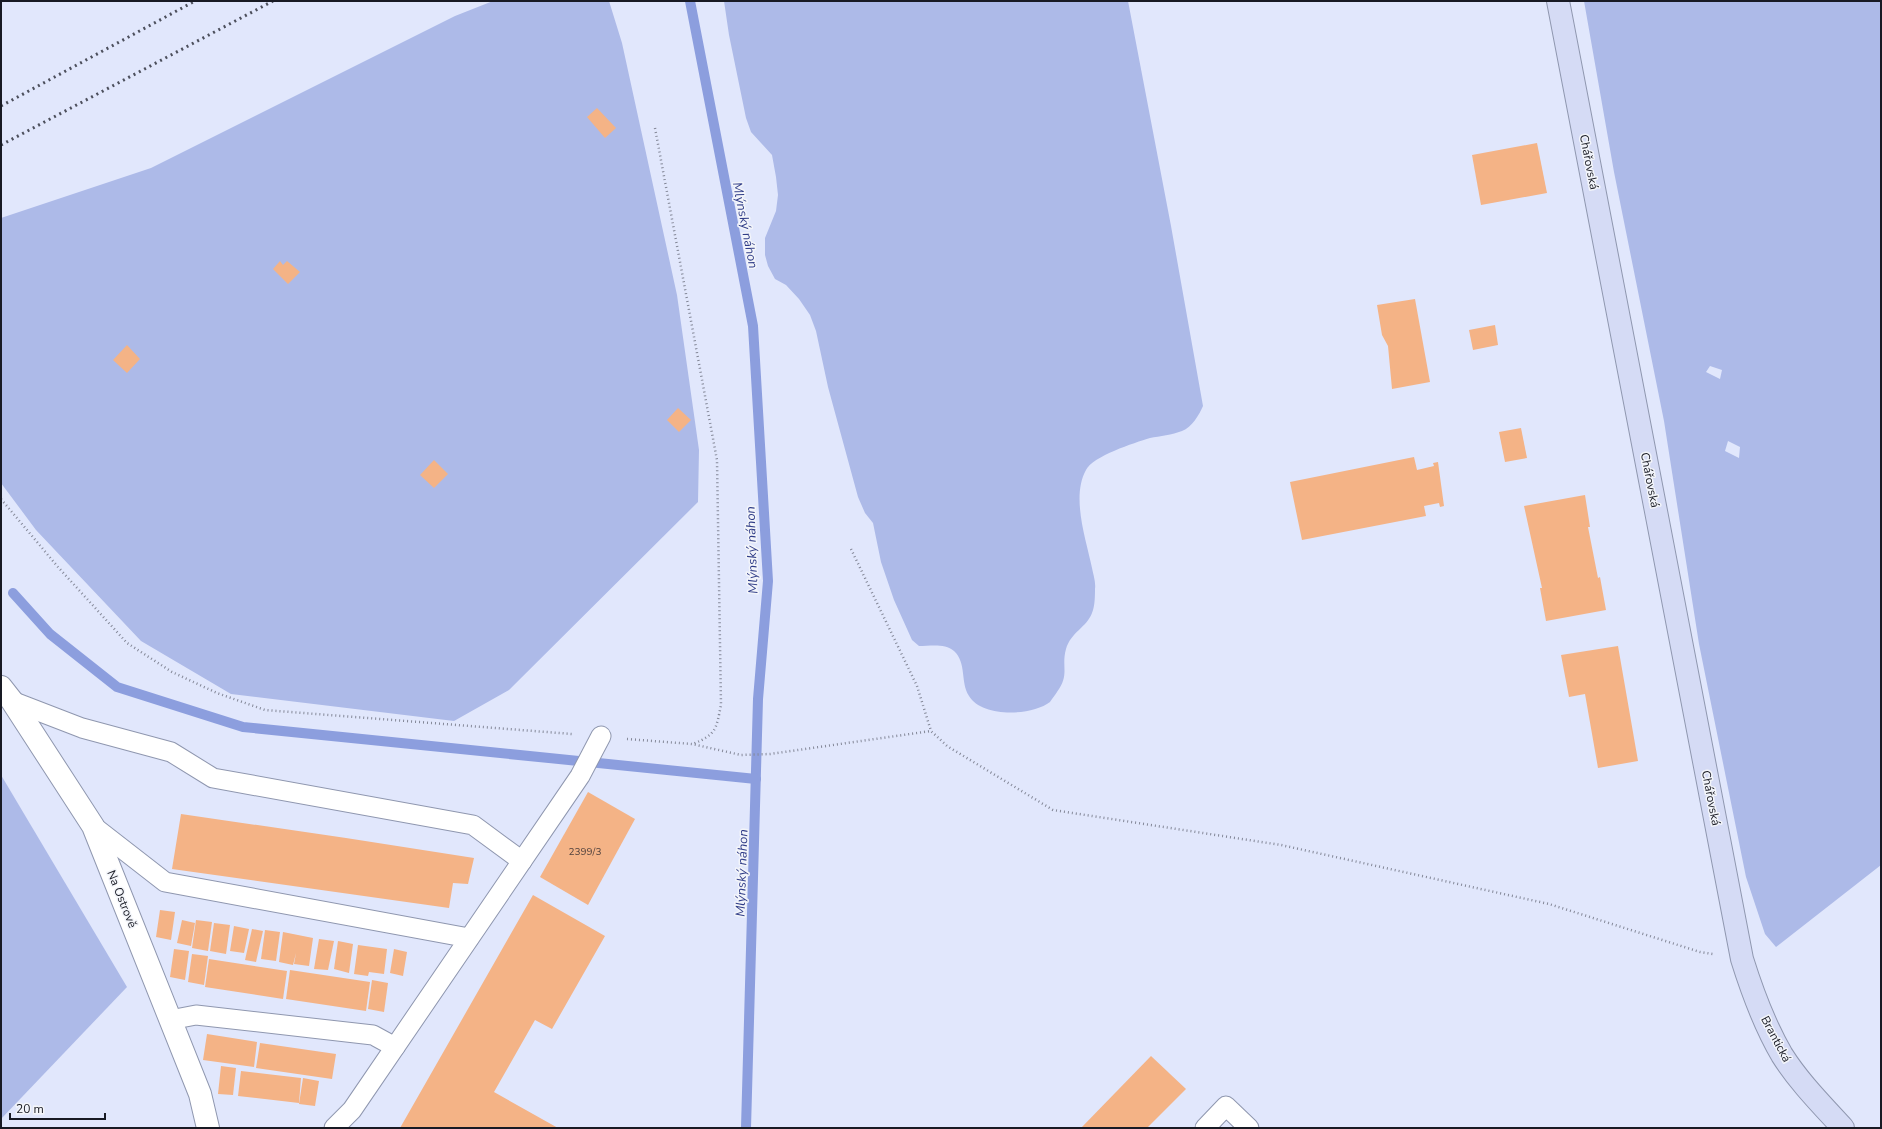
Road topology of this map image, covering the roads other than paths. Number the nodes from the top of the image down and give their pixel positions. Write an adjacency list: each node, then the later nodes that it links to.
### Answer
1 (1558, 1): 7 (street, Chářovská)
2 (6, 694): 4 (street, Na Ostrově); 5 (lane)
3 (599, 741): 5 (lane)
4 (93, 826): 6 (lane); 8 (street, Na Ostrově)
5 (522, 861): 6 (lane)
6 (469, 938): 9 (lane)
7 (1742, 959): 14 (street, Brantická)
8 (170, 1020): 9 (lane); 10 (street, Na Ostrově)
9 (395, 1047): 11 (lane)
10 (208, 1128)
11 (334, 1128)
12 (1205, 1128): 13 (lane)
13 (1249, 1128)
14 (1843, 1128)

